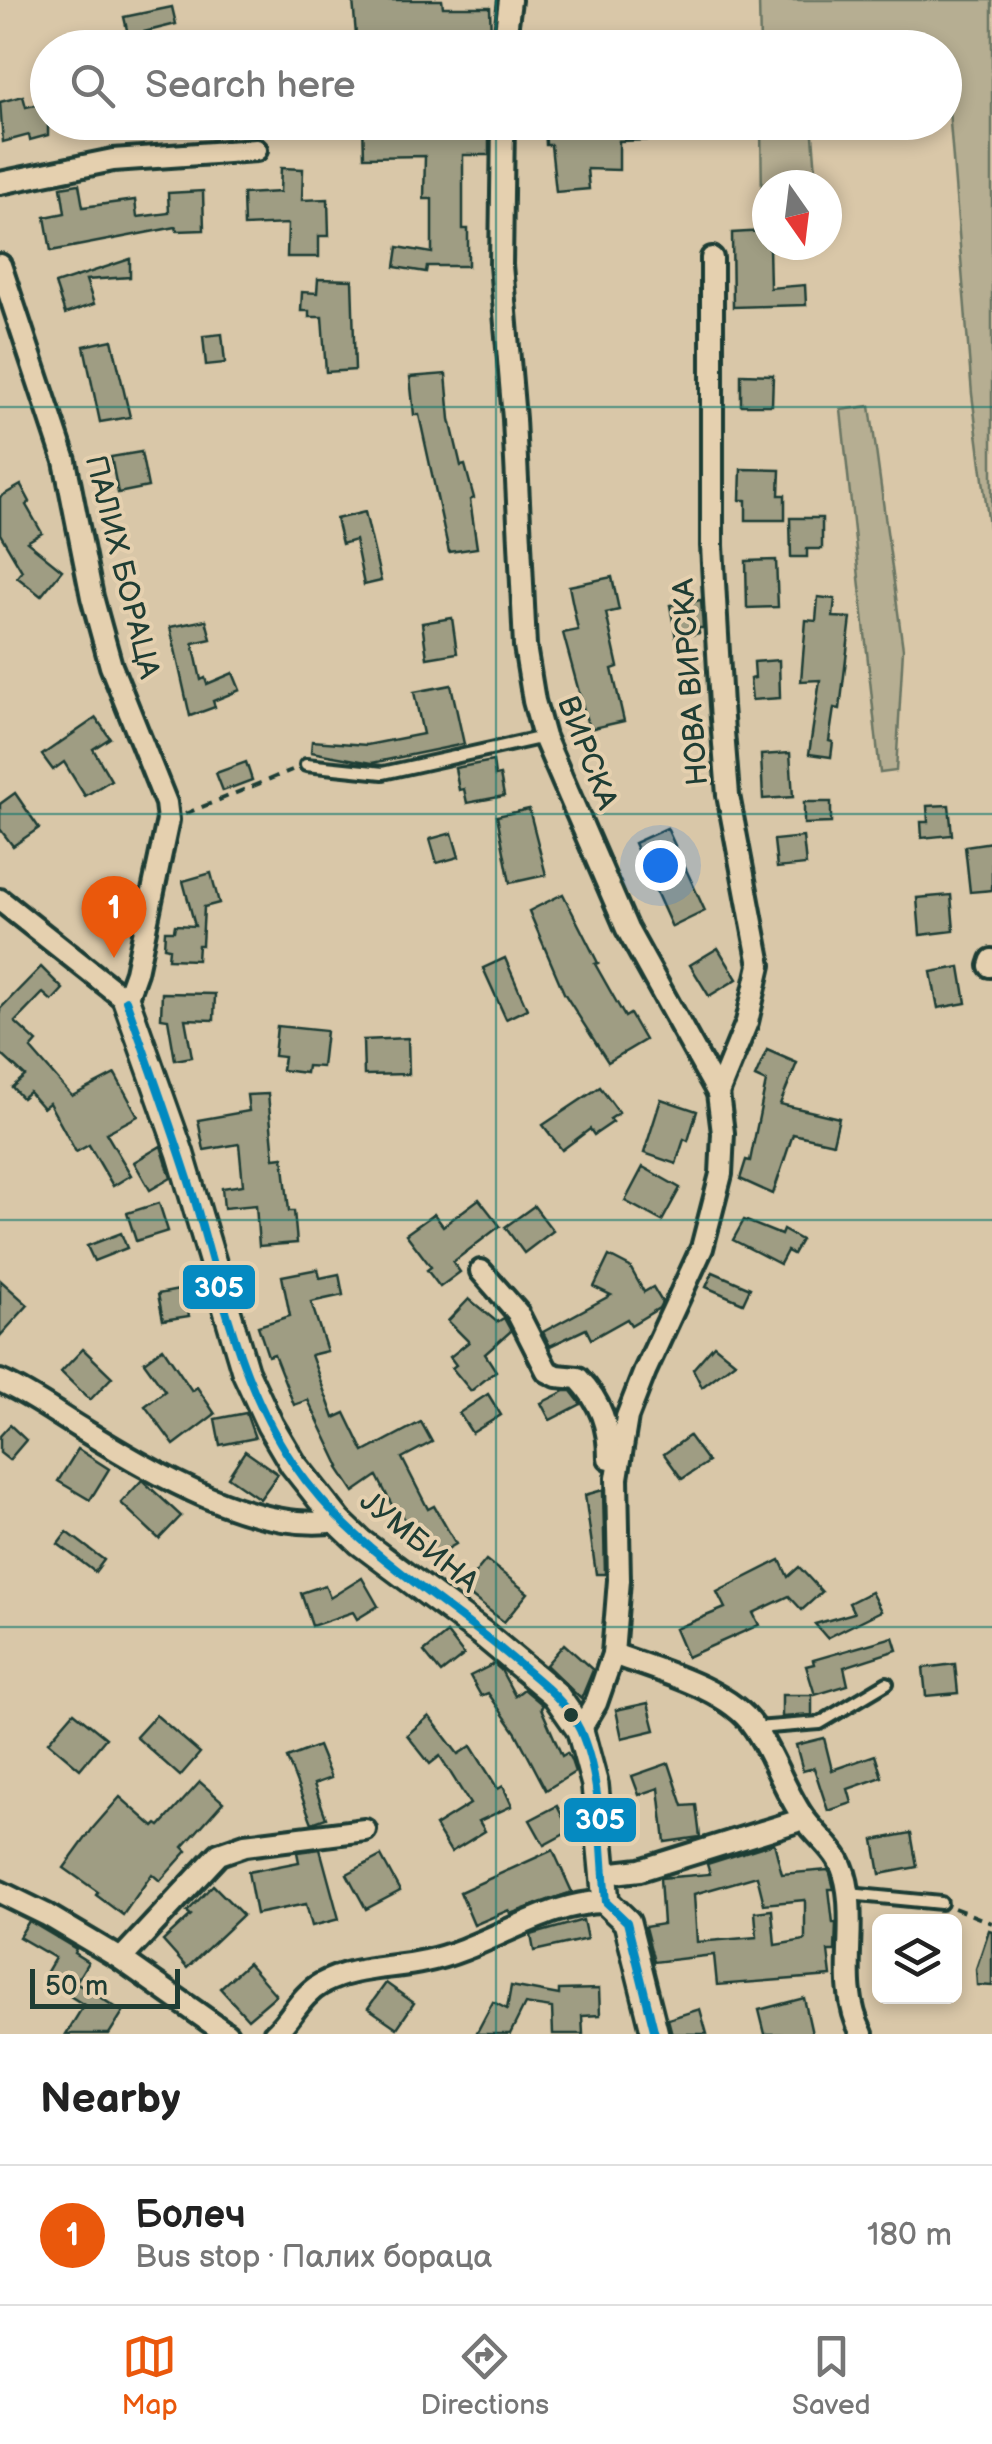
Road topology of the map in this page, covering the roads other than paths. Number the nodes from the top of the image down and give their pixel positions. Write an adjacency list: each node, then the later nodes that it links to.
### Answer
1 (510, 0): 2 (street)
2 (506, 30)
3 (504, 140): 8 (street, ВИРСКА)
4 (256, 150): 5 (street)
5 (0, 183)
6 (712, 258): 12 (street, НОВА ВИРСКА)
7 (0, 265): 11 (street, ПАЛИХ БОРАЦА)
8 (544, 738): 9 (lane); 12 (street, ВИРСКА)
9 (306, 765)
10 (0, 900): 11 (street)
11 (126, 1000): 16 (street, ЈУМБИНА)
12 (718, 1093): 15 (street, ВИРСКА)
13 (481, 1271): 15 (street)
14 (0, 1381): 16 (street)
15 (616, 1478): 17 (street, ВИРСКА)
16 (338, 1521): 20 (street, ЈУМБИНА)
17 (613, 1654): 19 (street); 20 (street, ВИРСКА)
18 (887, 1683): 19 (lane)
19 (756, 1728): 21 (street)
20 (580, 1730): 23 (street, ЈУМБИНА)
21 (804, 1819): 23 (street); 25 (street)
22 (365, 1830): 28 (street)
23 (605, 1874): 26 (street, ЈУМБИНА)
24 (0, 1892): 28 (street)
25 (849, 1894): 27 (lane); 32 (street)
26 (606, 1902): 30 (street); 31 (street)
27 (941, 1903)
28 (121, 1959): 29 (street)
29 (226, 2034)
30 (274, 2034)
31 (655, 2034)
32 (862, 2034)

